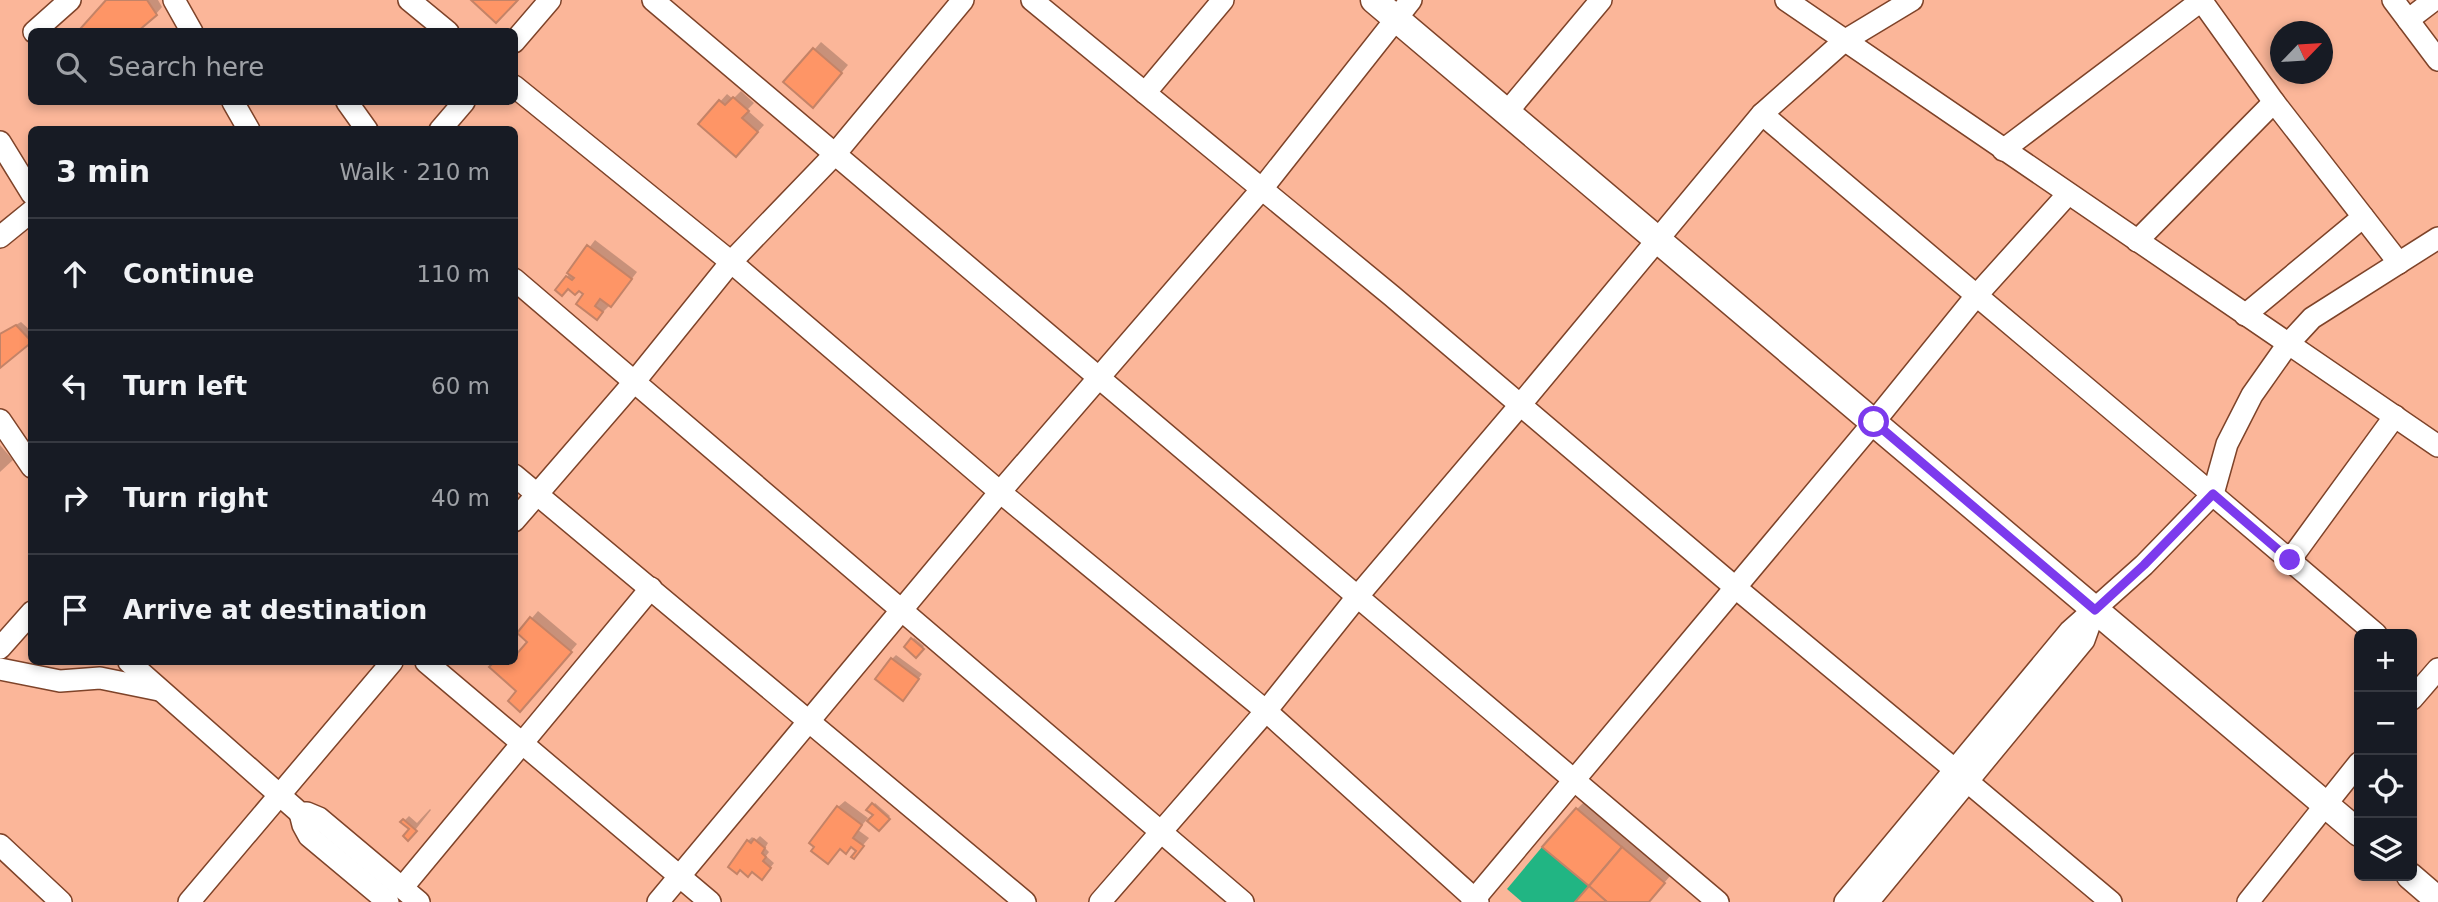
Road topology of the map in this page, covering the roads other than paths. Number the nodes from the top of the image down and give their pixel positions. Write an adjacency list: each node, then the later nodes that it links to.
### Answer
1 (70, 0): 18 (street)
2 (174, 0): 19 (street)
3 (409, 0): 20 (street)
4 (550, 0): 21 (street)
5 (653, 0): 37 (street)
6 (963, 0): 37 (street)
7 (1032, 0): 25 (street)
8 (1223, 0): 25 (street)
9 (1374, 0): 16 (street)
10 (1601, 0): 30 (street)
11 (1786, 0): 22 (street)
12 (1912, 0): 22 (street)
13 (2202, 0): 26 (street); 36 (street)
14 (2393, 0): 17 (street)
15 (2434, 0): 17 (street)
16 (1404, 9): 30 (street); 39 (street)
17 (2408, 20): 23 (street)
18 (38, 28)
19 (190, 28)
20 (442, 28)
21 (518, 37)
22 (1844, 41): 31 (street); 36 (street)
23 (2438, 60)
24 (518, 89): 47 (street)
25 (1145, 93): 39 (street)
26 (2274, 102): 42 (street); 46 (street)
27 (235, 105): 32 (street)
28 (349, 105): 33 (street)
29 (461, 105): 34 (street)
30 (1507, 113): 45 (street)
31 (1762, 114): 45 (street); 50 (street)
32 (247, 126)
33 (364, 126)
34 (443, 126)
35 (0, 142): 38 (street)
36 (2003, 150): 40 (street)
37 (835, 154): 47 (street); 53 (street)
38 (28, 188)
39 (1261, 190): 53 (street); 55 (street)
40 (2068, 194): 46 (street); 50 (street)
41 (28, 214): 43 (street)
42 (2363, 217): 48 (street); 51 (street)
43 (0, 237)
44 (2438, 238): 48 (street)
45 (1658, 240): 55 (street); 58 (street)
46 (2137, 241): 51 (street)
47 (731, 262): 54 (street); 62 (street)
48 (2399, 263): 52 (street)
49 (518, 282): 54 (street)
50 (1976, 296): 58 (street); 64 (street)
51 (2245, 315): 52 (street)
52 (2288, 344): 56 (street); 64 (street)
53 (1100, 379): 62 (street); 69 (street)
54 (635, 381): 63 (street); 71 (street)
55 (1521, 404): 68 (street); 69 (street)
56 (2395, 416): 59 (street); 66 (street)
57 (0, 420): 60 (street)
58 (1874, 422): 68 (street); 70 (street)
59 (2437, 444)
60 (28, 461)
61 (518, 478): 63 (street)
62 (1000, 492): 71 (street); 82 (street)
63 (538, 494): 65 (street); 67 (street)
64 (2213, 494): 66 (street); 70 (street)
65 (518, 516)
66 (2290, 560): 73 (street)
67 (651, 588): 83 (street); 84 (street)
68 (1736, 588): 86 (street); 87 (street)
69 (1357, 597): 82 (street); 87 (street)
70 (2095, 610): 86 (street); 89 (street)
71 (902, 611): 83 (street); 91 (street)
72 (28, 616): 74 (street)
73 (2370, 629)
74 (0, 648)
75 (132, 665): 80 (street)
76 (389, 665): 88 (street)
77 (430, 665): 84 (street)
78 (0, 669): 80 (street)
79 (2433, 674): 81 (street)
80 (161, 690): 88 (street)
81 (2417, 693)
82 (1266, 711): 91 (street); 97 (street)
83 (810, 721): 93 (street); 102 (street)
84 (522, 743): 93 (street); 95 (street)
85 (2354, 769): 89 (street)
86 (1961, 775): 106 (street); 107 (street); 108 (street)
87 (1574, 780): 97 (street); 105 (street)
88 (279, 795): 95 (street); 99 (street)
89 (2326, 804): 90 (street); 109 (street)
90 (2354, 829)
91 (1159, 832): 103 (street); 104 (street)
92 (0, 845): 98 (street)
93 (680, 876): 100 (street); 101 (street)
94 (2416, 881): 96 (street)
95 (403, 897)
96 (2438, 900)
97 (1475, 901)
98 (61, 902)
99 (189, 902)
100 (657, 902)
101 (710, 902)
102 (1024, 902)
103 (1100, 902)
104 (1243, 902)
105 (1718, 902)
106 (1845, 902)
107 (1868, 902)
108 (2111, 902)
109 (2248, 902)

